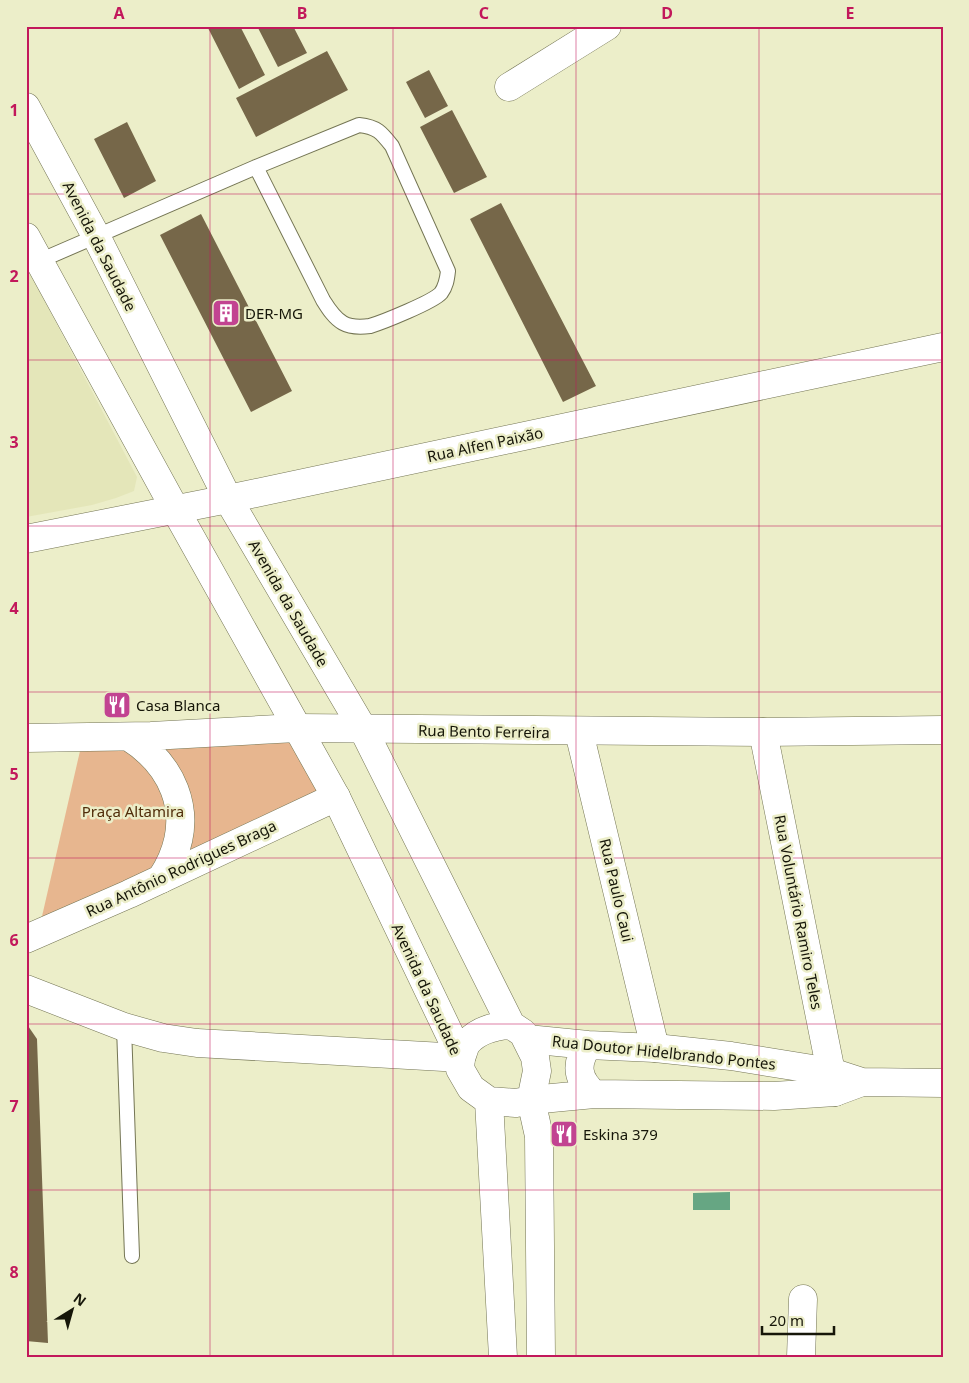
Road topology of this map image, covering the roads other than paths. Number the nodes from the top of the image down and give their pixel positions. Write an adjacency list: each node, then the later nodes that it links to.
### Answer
1 (607, 26): 2 (street)
2 (509, 87)
3 (26, 107): 5 (street, Avenida da Saudade)
4 (256, 167): 4 (lane); 5 (lane)
5 (96, 236): 7 (lane); 9 (street, Avenida da Saudade)
6 (26, 237): 7 (street, Avenida da Saudade)
7 (39, 261): 10 (street, Avenida da Saudade)
8 (943, 347): 9 (street, Rua Alfen Paixão)
9 (228, 499): 10 (street, Rua Alfen Paixão); 13 (street, Avenida da Saudade)
10 (174, 509): 11 (street, Rua Alfen Paixão); 12 (street, Avenida da Saudade)
11 (26, 539)
12 (296, 728): 13 (street, Rua Bento Ferreira); 17 (street, Rua Bento Ferreira); 19 (street, Avenida da Saudade)
13 (363, 729): 15 (street, Rua Bento Ferreira); 24 (street, Avenida da Saudade)
14 (943, 730): 16 (street, Rua Bento Ferreira)
15 (579, 732): 16 (street, Rua Bento Ferreira); 26 (street, Rua Paulo Caui)
16 (763, 732): 28 (street, Rua Voluntário Ramiro Teles)
17 (129, 737): 18 (street, Rua Bento Ferreira); 20 (street)
18 (26, 738)
19 (336, 797): 20 (street, Rua Antônio Rodrigues Braga); 27 (street, Avenida da Saudade)
20 (161, 879): 21 (street, Rua Antônio Rodrigues Braga)
21 (26, 939)
22 (26, 989): 23 (street)
23 (124, 1027): 27 (street); 33 (lane)
24 (519, 1032): 25 (street, Rua Doutor Hidelbrando Pontes); 27 (street); 31 (street, Avenida da Saudade)
25 (588, 1045): 26 (street, Rua Doutor Hidelbrando Pontes); 30 (street)
26 (655, 1048): 28 (street, Rua Doutor Hidelbrando Pontes)
27 (461, 1058): 32 (street, Avenida da Saudade)
28 (833, 1082): 29 (street); 30 (street)
29 (943, 1082)
30 (594, 1094): 31 (street)
31 (531, 1100): 32 (street); 36 (street)
32 (489, 1101): 35 (street)
33 (132, 1256)
34 (803, 1299): 37 (street)
35 (503, 1357)
36 (541, 1357)
37 (801, 1357)

